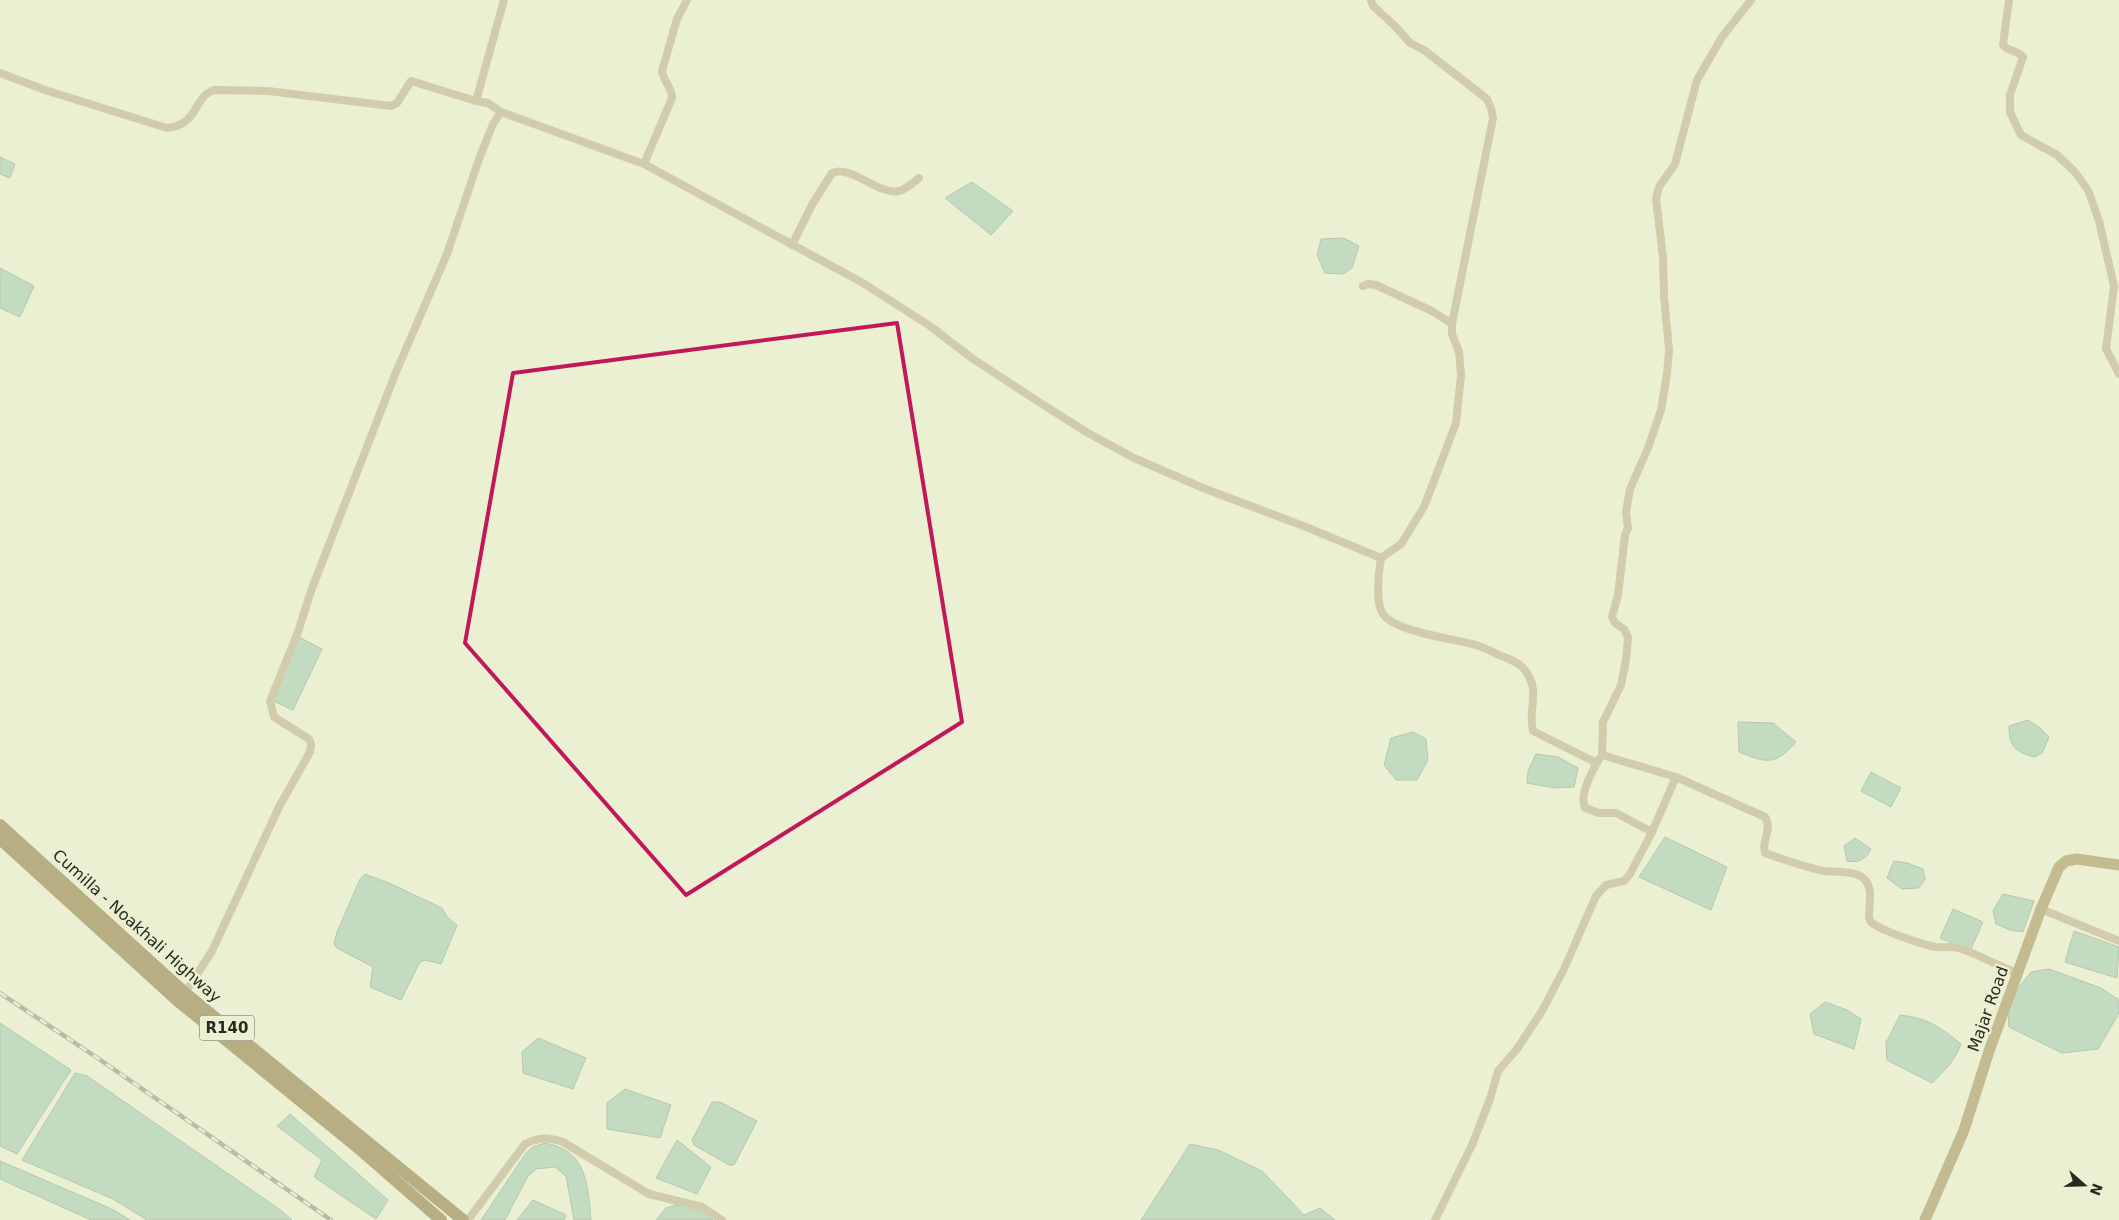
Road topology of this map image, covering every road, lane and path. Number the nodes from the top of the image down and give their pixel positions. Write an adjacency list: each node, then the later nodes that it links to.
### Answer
1 (504, 0): 7 (street)
2 (687, 0): 9 (street)
3 (1371, 0): 13 (street)
4 (1751, 0): 16 (street)
5 (2009, 0): 14 (street)
6 (0, 73): 7 (street)
7 (476, 101): 8 (street)
8 (501, 112): 9 (street); 27 (street)
9 (644, 164): 11 (street)
10 (919, 178): 11 (street)
11 (792, 245): 15 (street)
12 (1363, 286): 13 (street)
13 (1452, 324): 15 (street)
14 (2119, 374)
15 (1381, 558): 17 (street)
16 (1602, 755): 17 (street); 18 (street)
17 (1597, 763): 20 (street)
18 (1676, 777): 20 (street); 26 (street)
19 (0, 825): 24 (main road, Cumilla - Noakhali Highway / R140)
20 (1652, 832): 32 (street)
21 (0, 839): 24 (main road, R140)
22 (2119, 865): 23 (main road, Majar Road)
23 (2041, 909): 25 (street); 26 (main road, Majar Road)
24 (101, 924): 27 (main road, Cumilla - Noakhali Highway / R140); 28 (main road, R140)
25 (2119, 941)
26 (2018, 973): 33 (main road, Majar Road)
27 (185, 993): 29 (main road, Cumilla - Noakhali Highway / R140)
28 (441, 1220)
29 (463, 1220)
30 (468, 1220): 31 (street)
31 (722, 1220)
32 (1435, 1220)
33 (1925, 1220)

